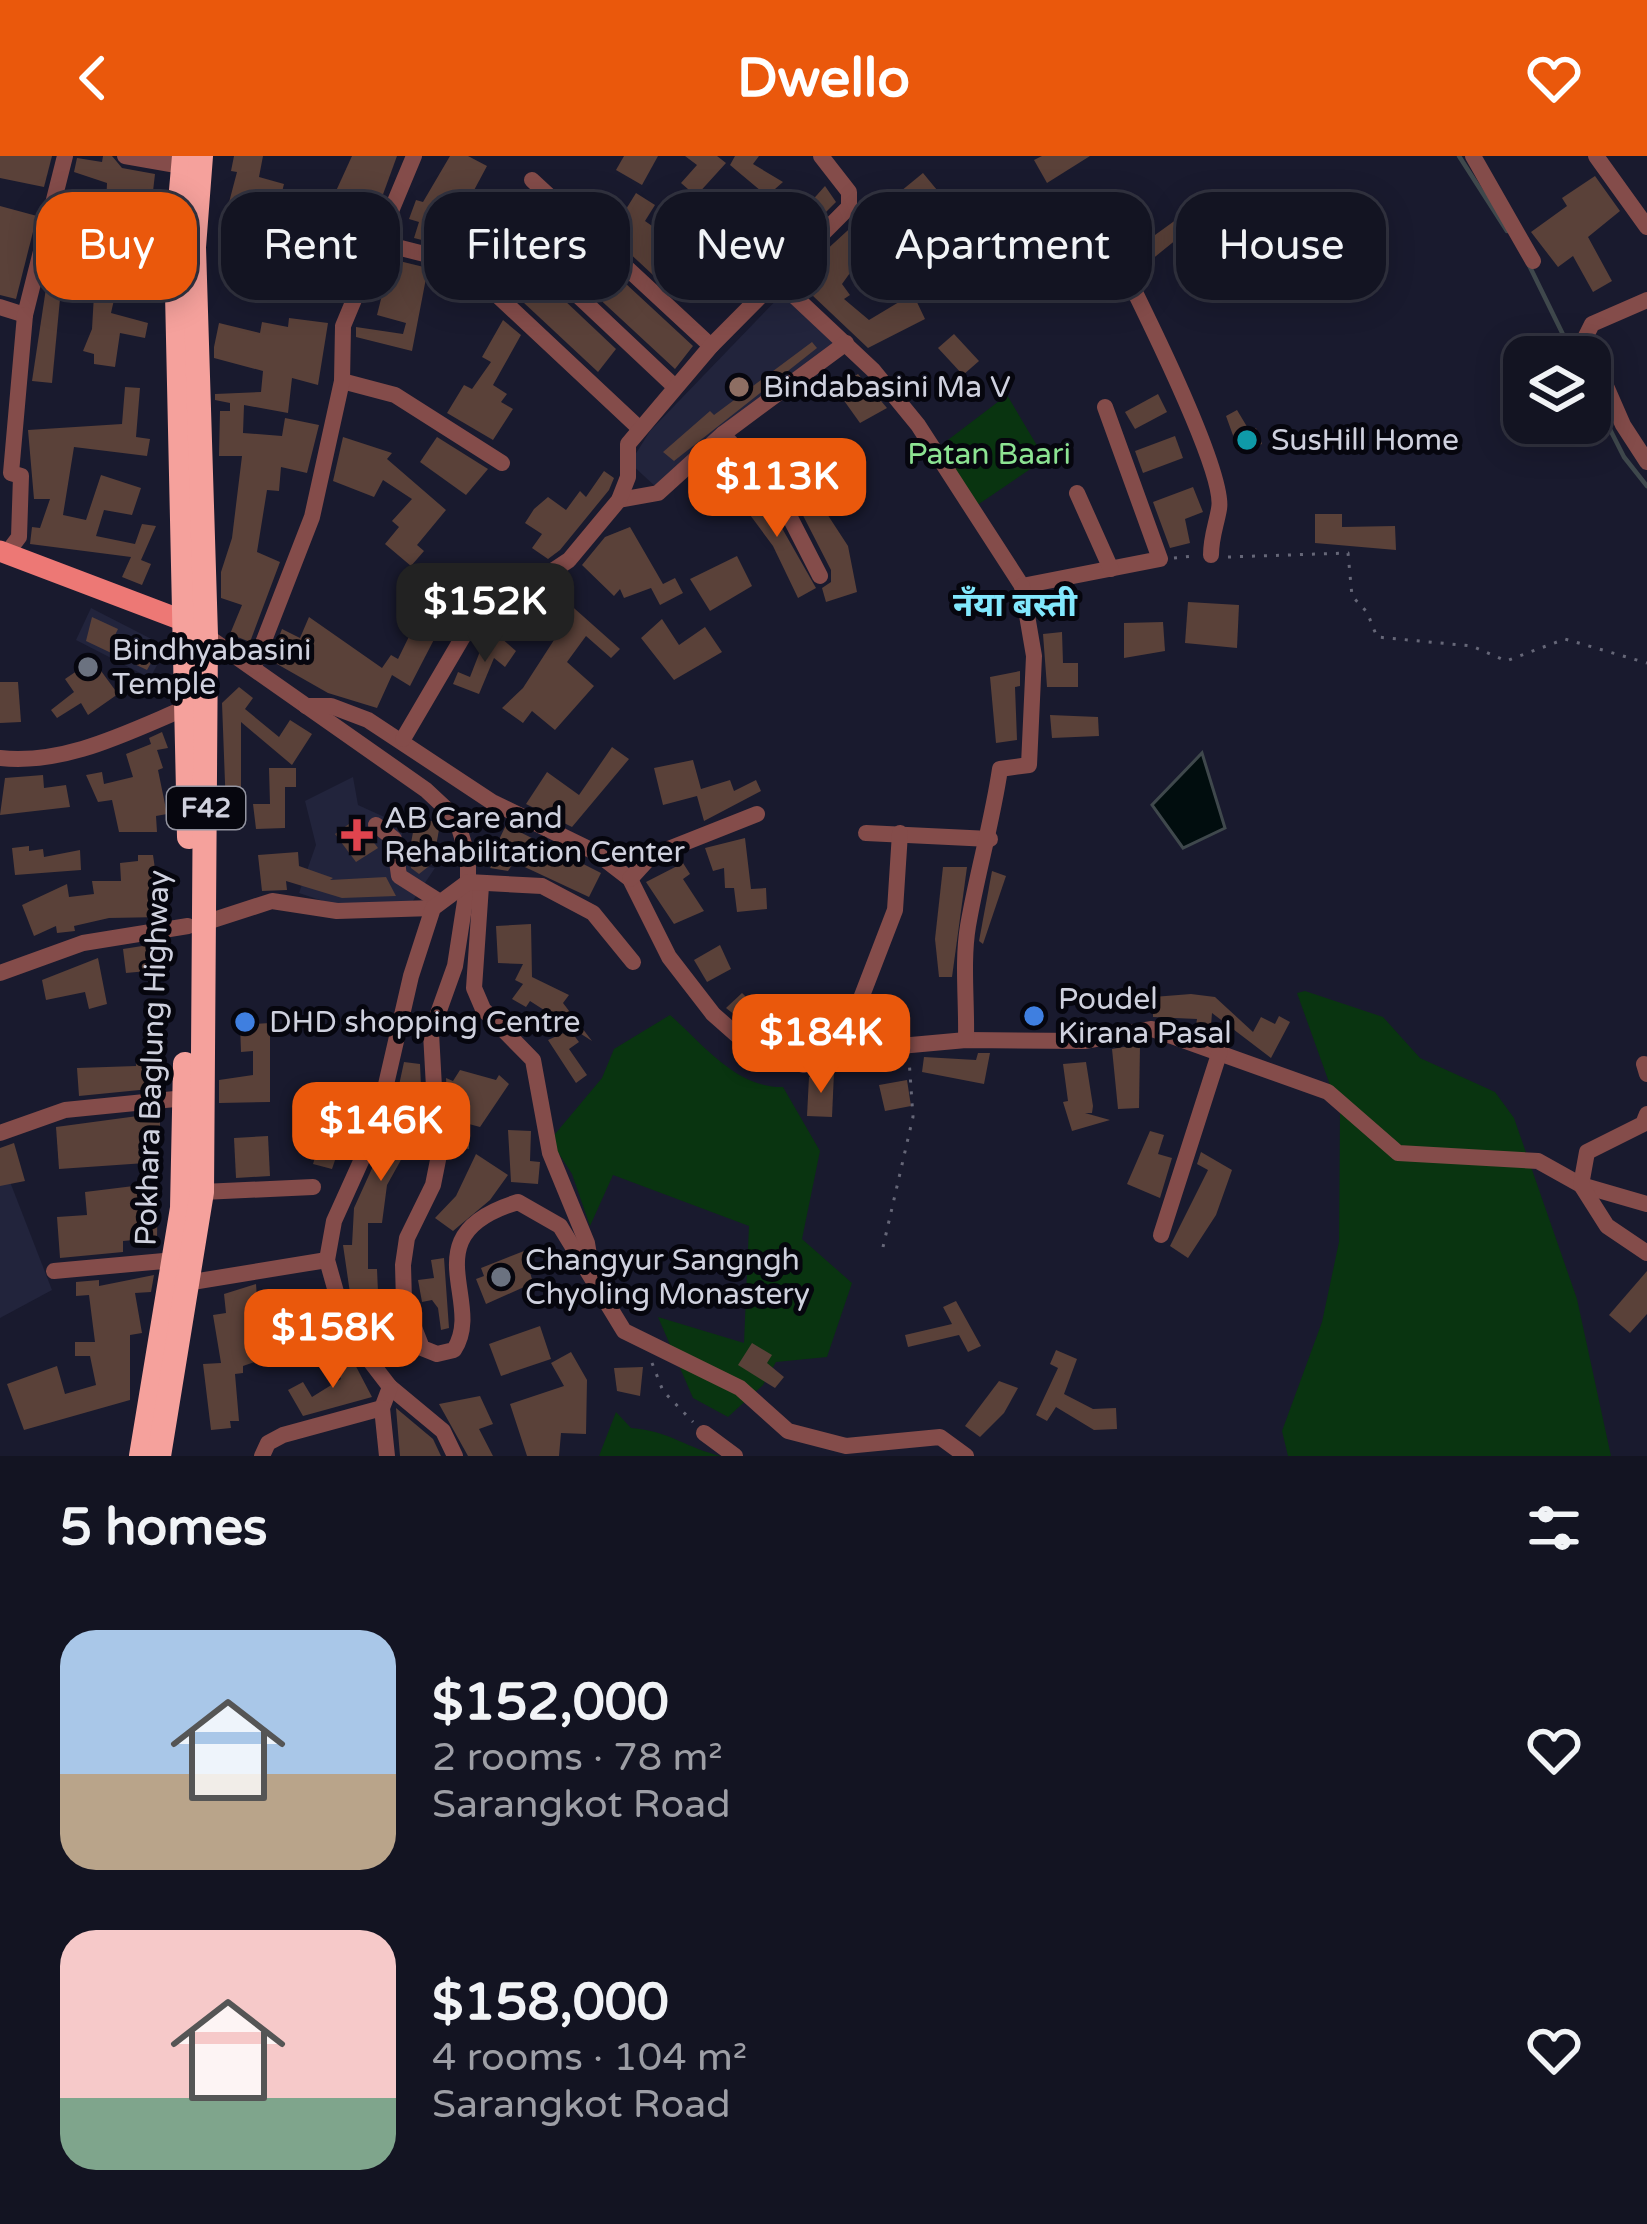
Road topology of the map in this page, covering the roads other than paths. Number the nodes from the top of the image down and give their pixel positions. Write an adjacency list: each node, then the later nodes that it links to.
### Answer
1 (65, 156): 21 (street)
2 (125, 156): 7 (street)
3 (413, 156): 9 (street)
4 (821, 156): 11 (street)
5 (1473, 156): 13 (street)
6 (1595, 156): 10 (street)
7 (189, 159): 38 (highway, Pokhara Baglung Highway / F42)
8 (532, 180): 23 (street)
9 (398, 192)
10 (1647, 227)
11 (827, 228)
12 (400, 248): 27 (street)
13 (1533, 261)
14 (354, 300): 24 (street)
15 (583, 300): 25 (street)
16 (754, 300): 23 (street)
17 (799, 300): 22 (street)
18 (1140, 300): 34 (street)
19 (1647, 300): 30 (street)
20 (0, 308): 21 (street)
21 (25, 314): 33 (street)
22 (846, 343): 28 (street); 37 (street)
23 (711, 346): 25 (street)
24 (342, 381): 29 (street); 39 (street)
25 (675, 387): 27 (street)
26 (1105, 407): 35 (street)
27 (640, 429): 32 (street)
28 (723, 434): 32 (street); 36 (street)
29 (502, 463)
30 (1647, 463)
31 (1077, 493): 35 (street)
32 (620, 500): 42 (street)
33 (3, 552): 38 (main road)
34 (1211, 555)
35 (1111, 569): 37 (street)
36 (820, 576)
37 (1022, 586): 48 (street)
38 (196, 628): 39 (street); 41 (highway, Pokhara Baglung Highway / F42); 52 (highway, Pokhara Baglung Highway / F42)
39 (254, 666): 40 (street)
40 (307, 706): 42 (street); 50 (street)
41 (188, 707): 43 (street); 52 (highway, Pokhara Baglung Highway / F42)
42 (404, 739): 49 (street)
43 (0, 758)
44 (758, 814): 49 (street)
45 (376, 825): 51 (street)
46 (866, 833): 47 (street)
47 (900, 833): 48 (street); 57 (street)
48 (990, 839): 55 (street)
49 (630, 880): 57 (street)
50 (474, 884): 51 (street); 53 (street); 70 (street); 70 (street)
51 (436, 905): 52 (street); 67 (street)
52 (194, 925): 54 (street); 58 (highway, Pokhara Baglung Highway / F42); 63 (highway, Pokhara Baglung Highway / F42)
53 (634, 962)
54 (0, 973)
55 (966, 1040): 56 (street); 57 (street)
56 (1220, 1051): 61 (street); 65 (street)
57 (838, 1058)
58 (185, 1098): 60 (street); 69 (highway, Pokhara Baglung Highway / F42)
59 (1647, 1114): 61 (street)
60 (0, 1133)
61 (1581, 1185): 64 (street); 66 (street)
62 (313, 1187): 63 (street)
63 (202, 1192): 69 (highway, Pokhara Baglung Highway / F42)
64 (1647, 1204)
65 (1161, 1235)
66 (1647, 1253)
67 (326, 1260): 69 (street); 71 (street)
68 (54, 1271): 69 (street)
69 (179, 1276): 74 (highway, Pokhara Baglung Highway / F42); 75 (highway, Pokhara Baglung Highway / F42)
70 (593, 1286): 80 (street)
71 (390, 1387): 72 (street); 78 (street)
72 (382, 1408): 76 (street); 77 (street)
73 (704, 1433): 79 (street)
74 (141, 1456)
75 (159, 1456)
76 (262, 1456)
77 (387, 1456)
78 (455, 1456)
79 (735, 1456)
80 (966, 1456)

